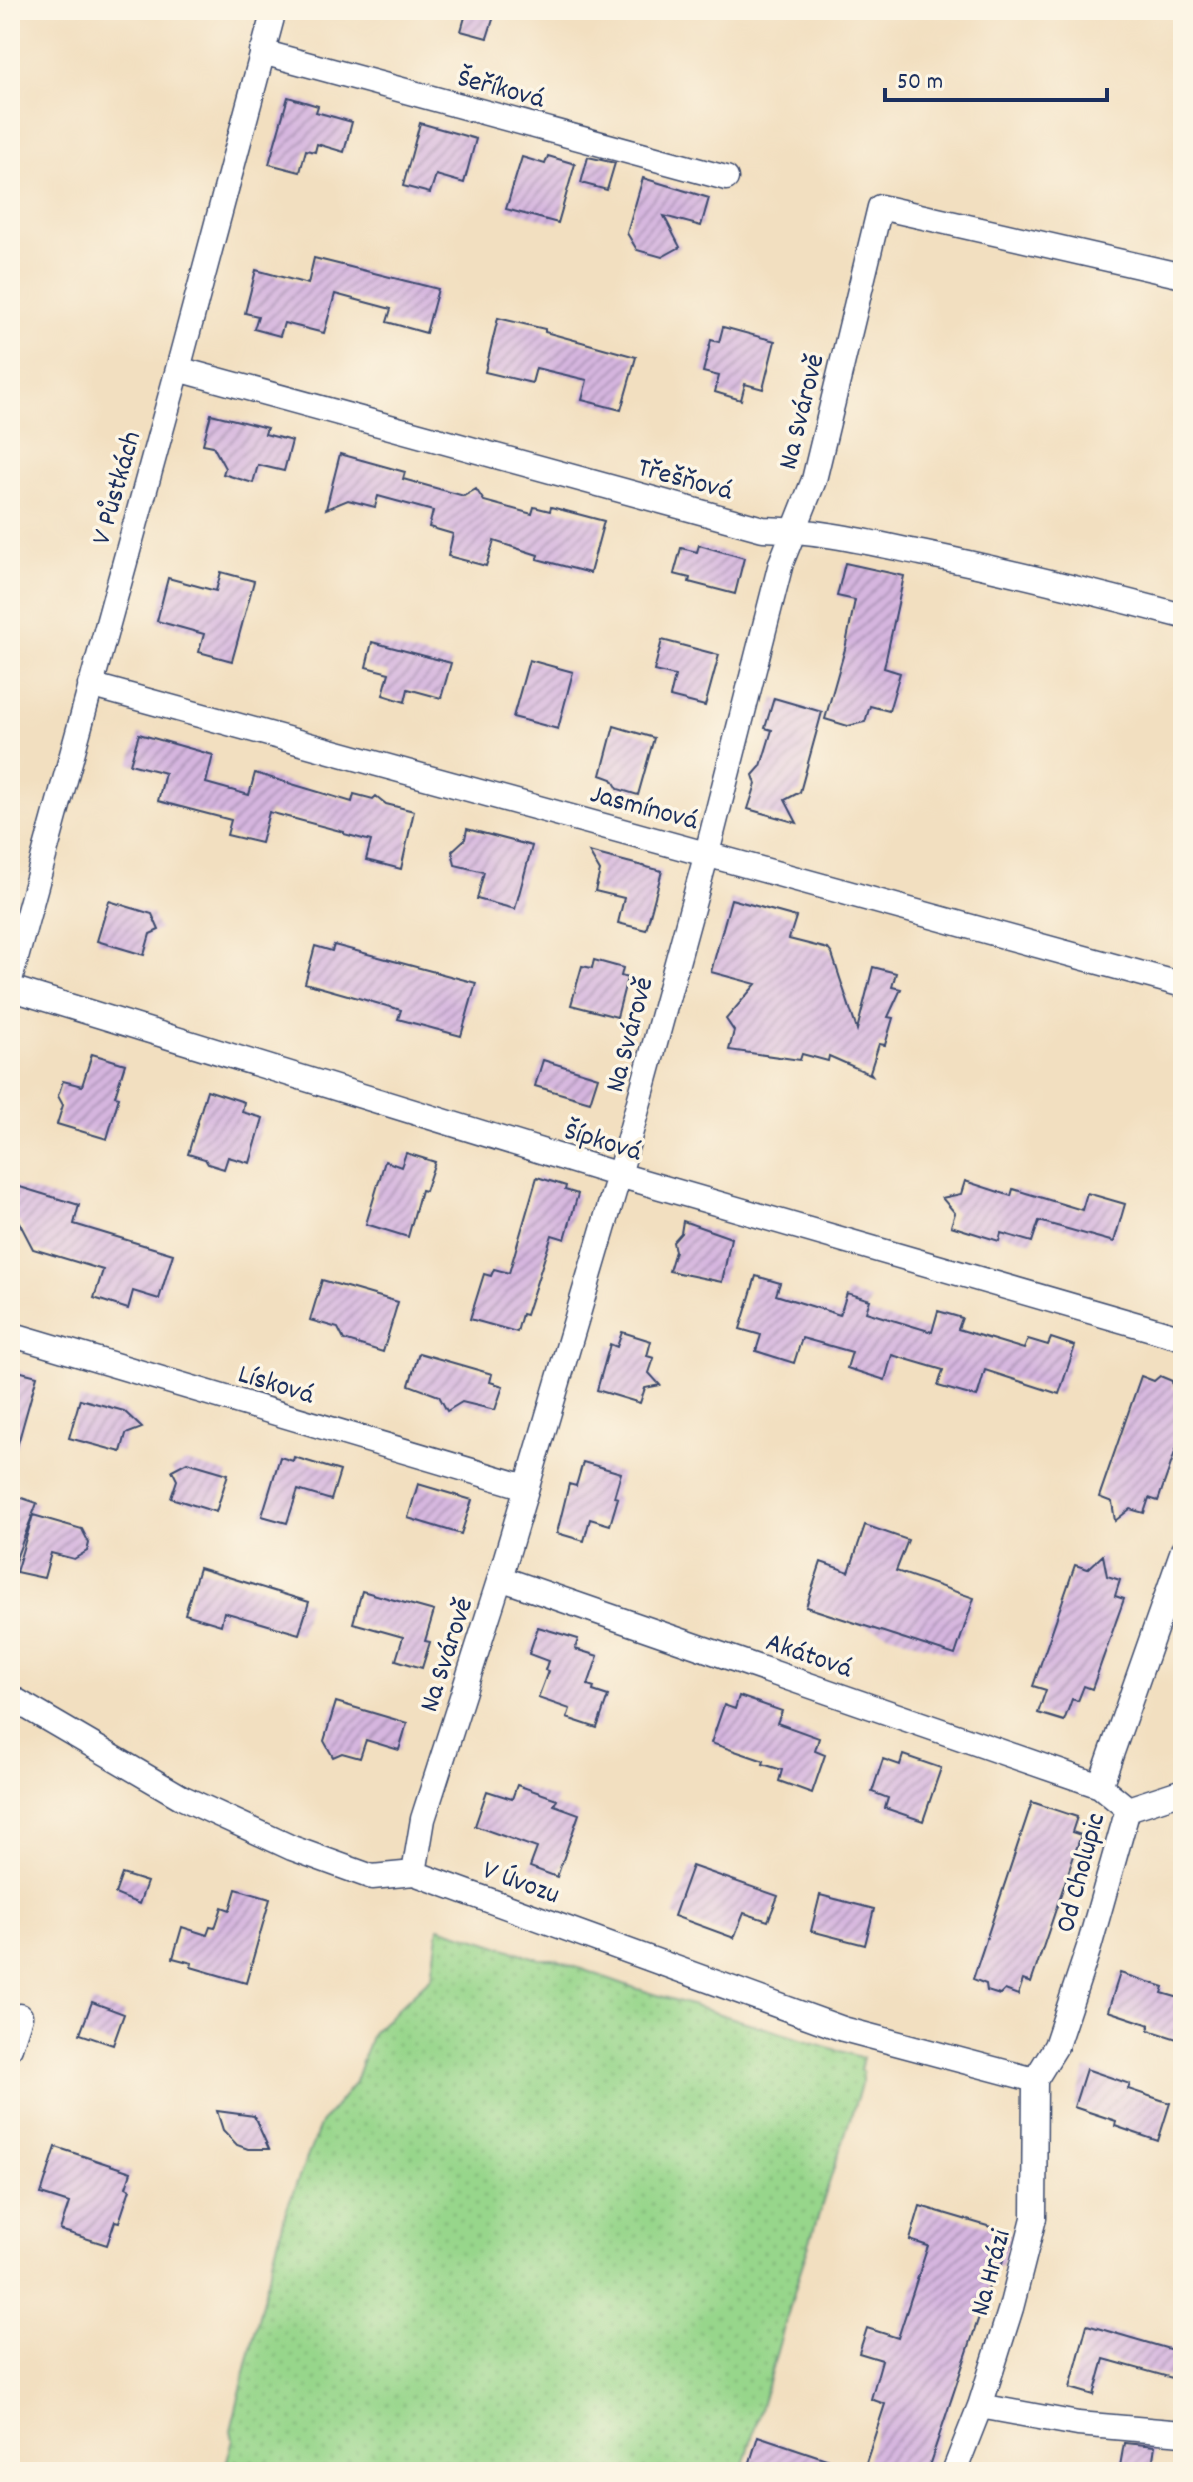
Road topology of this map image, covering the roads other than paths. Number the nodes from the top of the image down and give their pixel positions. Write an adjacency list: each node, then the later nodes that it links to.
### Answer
1 (274, 10): 2 (street, V Půstkách)
2 (262, 52): 3 (street, Šeříková); 5 (street, V Půstkách)
3 (726, 178)
4 (1183, 276): 6 (street, Na Svárově)
5 (178, 369): 6 (street, Třešňová); 8 (street, V Půstkách)
6 (795, 530): 7 (street, Třešňová); 9 (street, Na Svárově)
7 (1183, 616)
8 (90, 685): 9 (street, Jasmínová); 10 (street, V Půstkách)
9 (707, 853): 11 (street, Jasmínová); 13 (street, Na Svárově)
10 (10, 980)
11 (1183, 985)
12 (10, 988): 13 (street, Šípková)
13 (619, 1175): 15 (street, Šípková); 16 (street, Na Svárově)
14 (10, 1334): 16 (street, Lísková)
15 (1183, 1338)
16 (526, 1487): 18 (street, Na Svárově)
17 (1183, 1550): 20 (street, Od Cholupic)
18 (500, 1578): 20 (street, Akátová); 23 (street, Na Svárově)
19 (10, 1697): 23 (street, V Úvozu)
20 (1100, 1786): 22 (street, Od Cholupic)
21 (1183, 1791): 22 (street)
22 (1128, 1809): 26 (street, Od Cholupic)
23 (414, 1873): 26 (street, V Úvozu)
24 (20, 2016): 25 (street)
25 (10, 2047)
26 (1035, 2080): 27 (street, Na Hrázi)
27 (980, 2406): 28 (street); 29 (street, Na Hrázi)
28 (1183, 2433)
29 (954, 2472)

